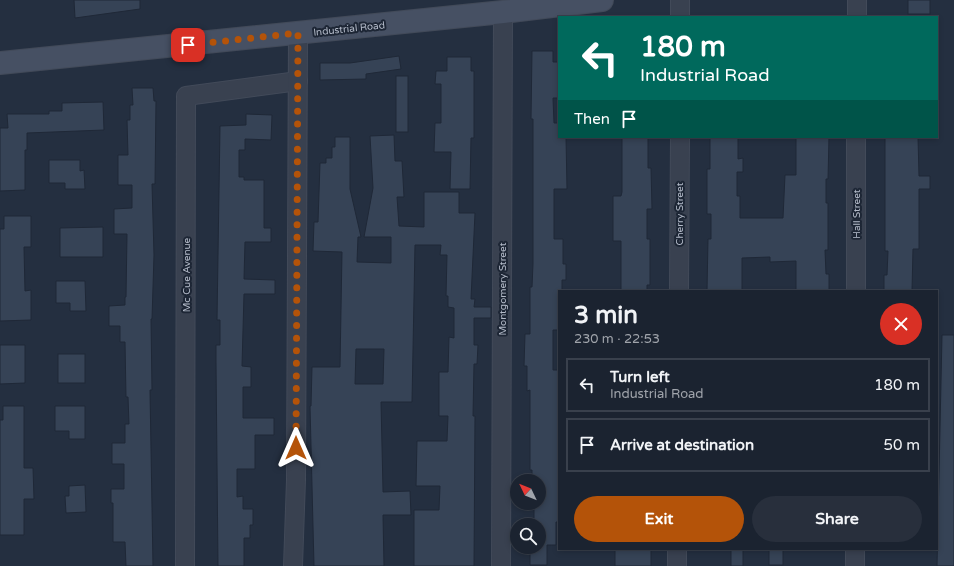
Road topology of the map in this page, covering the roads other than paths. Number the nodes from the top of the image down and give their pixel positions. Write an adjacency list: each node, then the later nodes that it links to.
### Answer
1 (602, 0): 4 (main road, Industrial Road)
2 (680, 0): 6 (street)
3 (857, 0): 7 (street)
4 (529, 4): 5 (main road, Industrial Road)
5 (503, 12): 8 (main road, Industrial Road); 19 (street, Montgomery Street)
6 (680, 16)
7 (856, 16)
8 (298, 33): 9 (main road, Industrial Road); 10 (street)
9 (0, 63)
10 (298, 81): 17 (street, Mc Cue Avenue); 18 (street)
11 (680, 138): 13 (street, Cherry Street)
12 (856, 138): 14 (street, Hall Street)
13 (679, 290)
14 (856, 290)
15 (677, 550): 20 (street)
16 (855, 550): 21 (street)
17 (185, 566)
18 (293, 566)
19 (501, 566)
20 (677, 566)
21 (854, 566)

